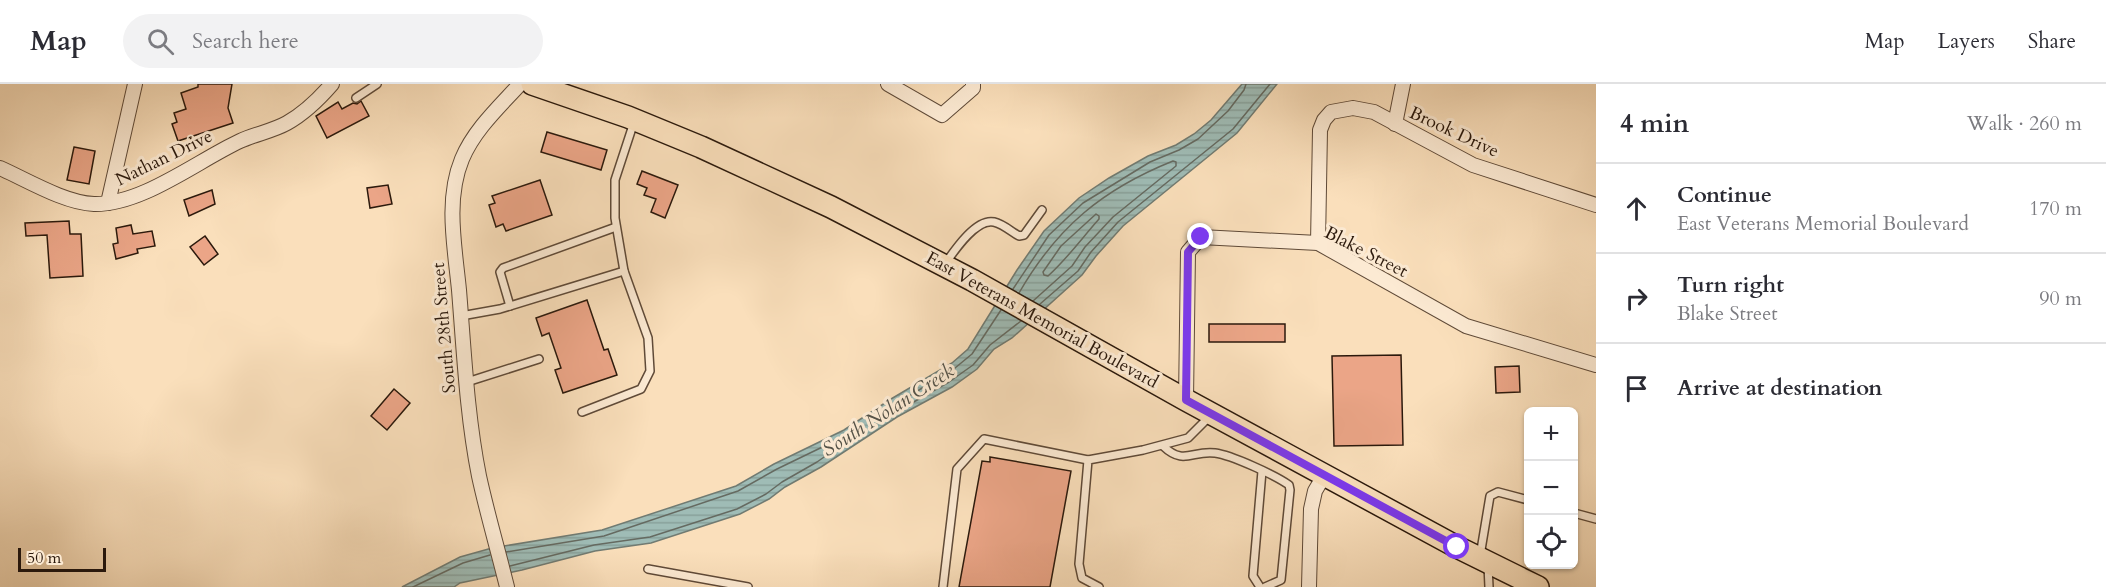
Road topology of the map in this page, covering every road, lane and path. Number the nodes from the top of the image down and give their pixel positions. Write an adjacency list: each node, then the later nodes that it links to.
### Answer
1 (135, 84): 13 (street)
2 (332, 84): 13 (street, Nathan Drive)
3 (377, 84): 9 (lane)
4 (520, 84): 21 (street, South 28th Street)
5 (532, 84): 10 (main road, East Veterans Memorial Boulevard)
6 (888, 84): 7 (street)
7 (974, 84)
8 (1403, 84): 11 (street)
9 (356, 98)
10 (634, 120): 16 (lane); 18 (main road, East Veterans Memorial Boulevard)
11 (1395, 124): 14 (street, Brook Drive); 17 (street, Brook Drive)
12 (0, 168): 13 (street, Nathan Drive)
13 (108, 203)
14 (1596, 205)
15 (1042, 210): 18 (lane)
16 (616, 227): 19 (lane); 20 (lane)
17 (1318, 243): 23 (street, Blake Street); 25 (street, Blake Street)
18 (944, 266): 25 (main road, East Veterans Memorial Boulevard)
19 (624, 271): 20 (lane); 26 (lane)
20 (510, 306): 21 (lane)
21 (461, 316): 24 (street, South 28th Street)
22 (539, 359): 24 (lane)
23 (1596, 365)
24 (467, 382): 37 (street, South 28th Street)
25 (1186, 400): 27 (main road, East Veterans Memorial Boulevard)
26 (582, 412)
27 (1211, 414): 28 (lane); 31 (main road, East Veterans Memorial Boulevard)
28 (1162, 446): 29 (lane); 30 (lane)
29 (1088, 460): 39 (lane); 40 (lane)
30 (1262, 471): 41 (lane); 42 (lane)
31 (1325, 474): 35 (main road, East Veterans Memorial Boulevard); 43 (street)
32 (1524, 499): 35 (lane)
33 (1578, 514): 34 (lane)
34 (1596, 519)
35 (1495, 568): 44 (lane); 45 (main road, East Veterans Memorial Boulevard)
36 (648, 569): 38 (lane)
37 (507, 587)
38 (748, 587)
39 (943, 587)
40 (1099, 587)
41 (1260, 587)
42 (1265, 587)
43 (1309, 587)
44 (1489, 587)
45 (1538, 587)

